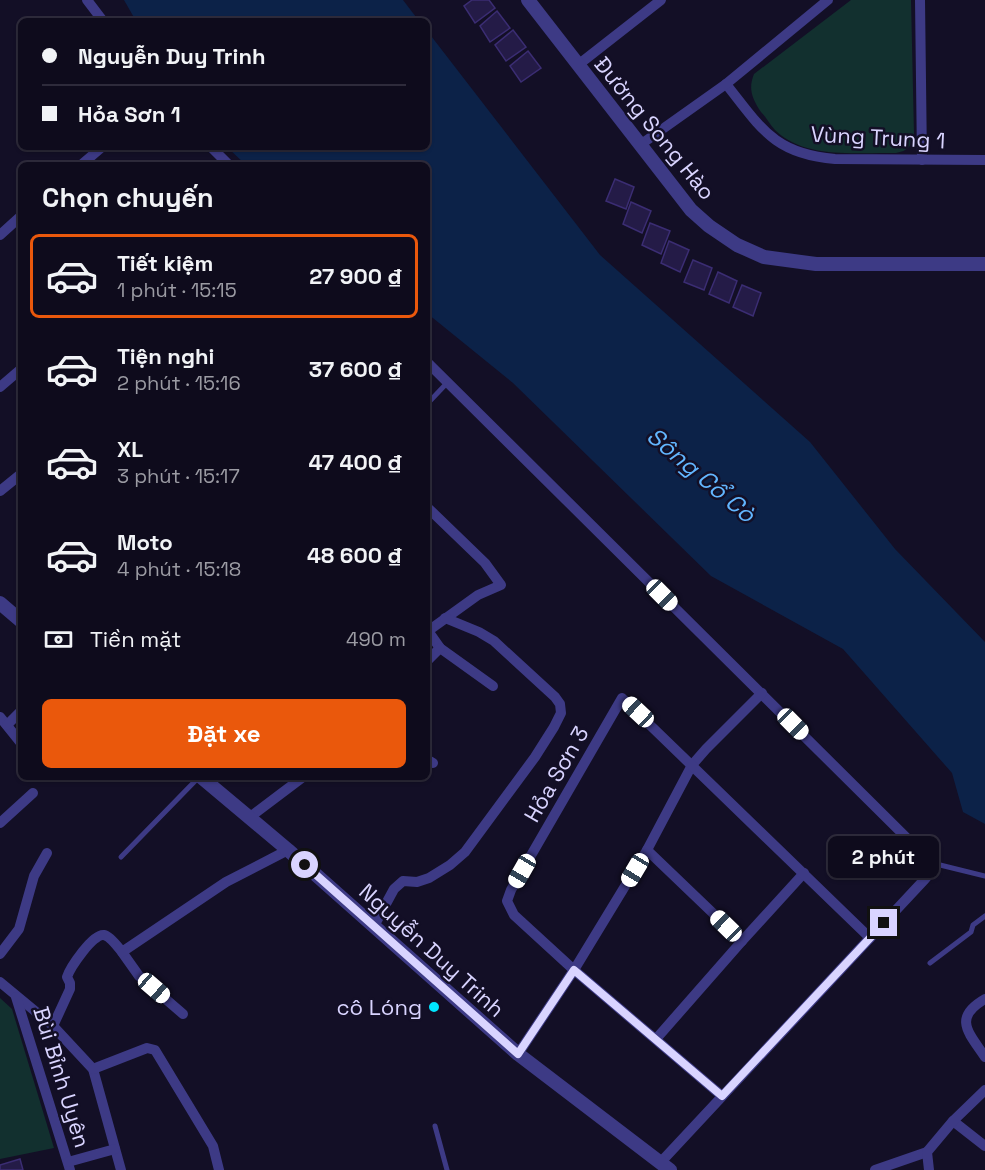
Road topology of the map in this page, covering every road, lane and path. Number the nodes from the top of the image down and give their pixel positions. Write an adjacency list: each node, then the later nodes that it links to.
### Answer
1 (87, 0): 6 (street)
2 (528, 0): 7 (street, Đường Song Hào)
3 (660, 0): 7 (street)
4 (828, 0): 8 (street)
5 (920, 0): 12 (street)
6 (101, 18)
7 (578, 65): 9 (street, Đường Song Hào)
8 (726, 84): 9 (street); 12 (street, Vùng Trung 1)
9 (640, 146): 18 (street, Đường Song Hào)
10 (99, 150): 14 (street)
11 (214, 150): 15 (street)
12 (922, 160): 13 (street, Vùng Trung 1)
13 (985, 160)
14 (88, 162)
15 (226, 162)
16 (18, 219): 17 (street)
17 (0, 235)
18 (985, 264)
19 (430, 365): 21 (street)
20 (18, 372): 22 (street)
21 (447, 382): 23 (lane); 35 (street)
22 (0, 387)
23 (430, 401)
24 (18, 476): 25 (street)
25 (0, 490)
26 (430, 510): 28 (street)
27 (2, 609): 29 (street)
28 (446, 618): 30 (street); 54 (street)
29 (18, 619)
30 (430, 630)
31 (430, 634): 32 (street)
32 (440, 648): 33 (street); 34 (street)
33 (430, 658)
34 (493, 686)
35 (762, 693): 39 (street); 50 (street)
36 (18, 713): 37 (street)
37 (4, 721): 38 (street)
38 (18, 744)
39 (693, 765): 47 (street); 51 (street); 60 (street, Hỏa Sơn 3)
40 (197, 780): 49 (lane)
41 (204, 780): 44 (street, Nguyễn Duy Trinh)
42 (299, 780): 44 (street)
43 (33, 793): 45 (street)
44 (250, 817): 46 (street, Nguyễn Duy Trinh)
45 (0, 823)
46 (288, 850): 54 (street, Nguyễn Duy Trinh); 57 (street)
47 (647, 850): 56 (street); 60 (street)
48 (47, 854): 58 (street)
49 (121, 857)
50 (932, 863): 52 (lane); 55 (street)
51 (804, 873): 55 (street); 56 (street)
52 (985, 876)
53 (985, 916): 59 (lane)
54 (374, 926): 68 (street, Nguyễn Duy Trinh)
55 (870, 938): 71 (street)
56 (742, 941): 66 (street)
57 (122, 952): 64 (street); 65 (street)
58 (0, 954)
59 (930, 963)
60 (574, 970): 66 (street); 68 (street)
61 (0, 982): 62 (street)
62 (16, 996): 65 (street); 77 (street, Bùi Bỉnh Uyên)
63 (985, 999): 67 (street)
64 (183, 1014)
65 (53, 1026): 69 (street)
66 (656, 1040): 71 (street)
67 (984, 1053)
68 (518, 1054): 78 (street, Nguyễn Duy Trinh)
69 (93, 1069): 75 (street); 80 (street)
70 (985, 1090): 72 (street)
71 (722, 1096): 78 (street)
72 (953, 1121): 74 (street); 76 (street)
73 (435, 1126): 81 (lane)
74 (985, 1146)
75 (114, 1149): 77 (street); 79 (street)
76 (927, 1152): 82 (street); 83 (street)
77 (67, 1167)
78 (665, 1167)
79 (121, 1170)
80 (219, 1170)
81 (445, 1170)
82 (875, 1170)
83 (929, 1170)

